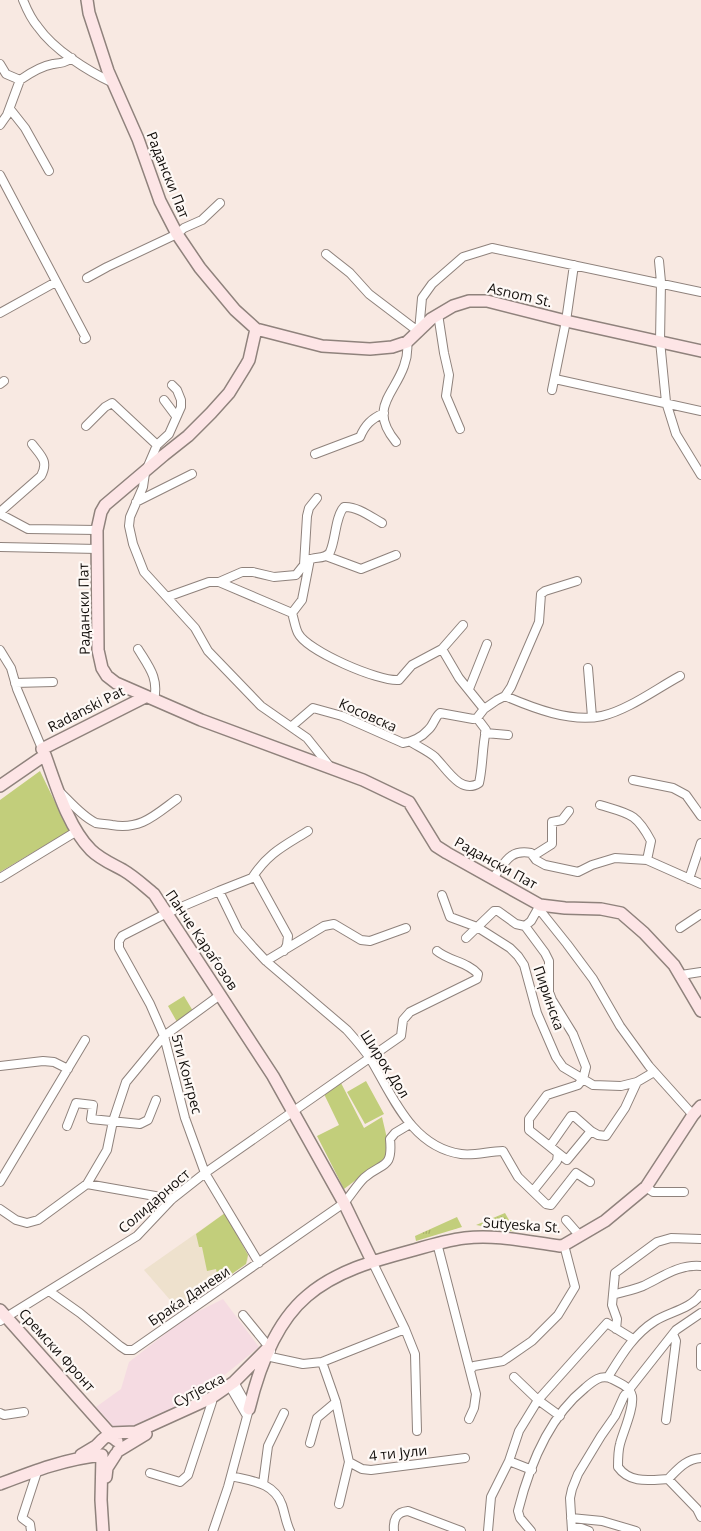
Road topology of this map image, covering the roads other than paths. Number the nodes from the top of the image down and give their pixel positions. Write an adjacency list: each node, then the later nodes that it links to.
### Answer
1 (23, 0): 3 (street)
2 (86, 0): 6 (street, Радански Пат)
3 (72, 58): 5 (street); 6 (street)
4 (0, 64): 5 (street)
5 (20, 80): 7 (street)
6 (114, 83): 13 (street, Радански Пат)
7 (10, 108): 8 (street); 9 (street)
8 (0, 126)
9 (49, 171)
10 (0, 175): 19 (street)
11 (0, 181): 19 (street)
12 (220, 203): 13 (street)
13 (177, 234): 17 (street); 24 (street, Радански Пат)
14 (326, 254): 25 (street)
15 (659, 261): 18 (street)
16 (574, 265): 18 (street); 23 (street); 25 (street)
17 (87, 278)
18 (661, 282): 20 (street); 26 (street)
19 (54, 283): 21 (street)
20 (701, 292)
21 (0, 313)
22 (438, 314): 23 (street, Asnom St.); 25 (street, Asnom St.); 38 (street)
23 (566, 322): 26 (street, Asnom St.); 29 (street)
24 (256, 329): 27 (street, Asnom St.); 40 (street, Радански Пат)
25 (419, 332): 27 (street, Asnom St.)
26 (660, 341): 28 (street, Asnom St.); 33 (street)
27 (407, 342): 35 (street)
28 (701, 351)
29 (554, 378): 31 (street); 33 (street)
30 (172, 385): 36 (street)
31 (552, 390)
32 (164, 400): 36 (street)
33 (666, 402): 34 (street); 47 (street)
34 (701, 411)
35 (384, 413): 41 (street); 44 (street)
36 (176, 416): 39 (street)
37 (86, 426): 43 (street)
38 (460, 429)
39 (169, 434): 40 (street); 43 (street)
40 (188, 436): 45 (street, Радански Пат)
41 (396, 442)
42 (32, 444): 50 (street)
43 (157, 445): 45 (street)
44 (315, 454)
45 (145, 472): 49 (street); 52 (street, Радански Пат)
46 (192, 474): 49 (street)
47 (701, 475)
48 (317, 498): 57 (street)
49 (135, 502): 60 (street)
50 (0, 513): 52 (street)
51 (382, 523): 56 (street)
52 (97, 530): 54 (street, Радански Пат)
53 (0, 547): 54 (street)
54 (98, 549): 73 (street, Радански Пат)
55 (396, 555): 56 (street)
56 (326, 556): 57 (street)
57 (307, 562): 59 (street); 61 (street)
58 (577, 581): 72 (street)
59 (219, 582): 60 (street); 61 (street)
60 (167, 597): 77 (street)
61 (292, 614): 65 (street)
62 (463, 625): 65 (street)
63 (487, 644): 71 (street)
64 (138, 649): 73 (street)
65 (442, 649): 71 (street)
66 (0, 650): 70 (street, Панче Караѓозов)
67 (588, 668): 75 (street)
68 (680, 676): 75 (street)
69 (53, 682): 70 (street)
70 (15, 683): 81 (street, Панче Караѓозов)
71 (468, 689): 74 (street)
72 (505, 696): 74 (street); 75 (street)
73 (150, 698): 81 (street, Radanski Pat); 82 (street, Радански Пат)
74 (484, 709): 76 (street)
75 (592, 717)
76 (477, 718): 78 (street); 80 (street, Косовска)
77 (292, 726): 80 (street, Косовска); 82 (street)
78 (485, 733): 79 (street); 80 (street)
79 (508, 735)
80 (411, 742)
81 (43, 752): 84 (street, Radanski Pat); 85 (street, Панче Караѓозов)
82 (332, 770): 97 (street, Радански Пат)
83 (633, 780): 89 (street)
84 (0, 786)
85 (58, 790): 86 (street); 90 (street, Панче Караѓозов)
86 (177, 799)
87 (600, 805): 94 (street)
88 (569, 811): 93 (street)
89 (701, 816)
90 (77, 831): 95 (street); 103 (street, Панче Караѓозов)
91 (308, 831): 96 (street)
92 (701, 843): 98 (street)
93 (533, 856): 94 (street); 97 (street)
94 (647, 860): 98 (street)
95 (0, 878)
96 (252, 878): 100 (street); 110 (street)
97 (493, 878): 102 (street, Радански Пат)
98 (688, 878): 99 (street)
99 (701, 884)
100 (219, 891): 103 (street); 112 (street, Широк Дол)
101 (442, 895): 106 (street, Пиринска)
102 (540, 907): 105 (street); 114 (street, Радански Пат); 122 (street)
103 (167, 913): 115 (street, Панче Караѓозов); 117 (street, 5ти Конгрес)
104 (701, 914): 108 (street)
105 (525, 926): 106 (street); 123 (street)
106 (476, 927): 109 (street); 123 (street, Пиринска)
107 (406, 928): 110 (street)
108 (680, 928)
109 (466, 938)
110 (284, 950): 112 (street)
111 (437, 951): 119 (street, Солидарност)
112 (266, 962): 119 (street, Широк Дол)
113 (701, 972): 114 (street)
114 (681, 976): 116 (street, Радански Пат)
115 (220, 995): 117 (street); 126 (street, Панче Караѓозов)
116 (701, 1011)
117 (164, 1036): 128 (street); 135 (street, 5ти Конгрес)
118 (85, 1040): 121 (street)
119 (370, 1058): 126 (street, Солидарност); 129 (street, Широк Дол)
120 (0, 1066): 121 (street)
121 (68, 1069): 134 (street)
122 (654, 1072): 124 (street, Пиринска); 127 (street)
123 (583, 1079): 124 (street, Пиринска); 132 (street)
124 (637, 1082): 131 (street)
125 (156, 1100): 128 (street)
126 (294, 1111): 135 (street, Солидарност); 143 (street, Панче Караѓозов)
127 (697, 1111): 139 (street, Sutyeska St.)
128 (113, 1121): 130 (street); 138 (street)
129 (410, 1124): 140 (street, Широк Дол); 143 (street, Браќа Даневи)
130 (66, 1126)
131 (591, 1131): 132 (street); 133 (street)
132 (550, 1146): 133 (street)
133 (558, 1153): 140 (street)
134 (2, 1173): 136 (street)
135 (205, 1173): 142 (street, Солидарност); 151 (street, 5ти Конгрес)
136 (0, 1182)
137 (590, 1182): 140 (street, Широк Дол)
138 (87, 1184): 142 (street); 144 (street)
139 (646, 1187): 141 (street); 146 (street, Sutyeska St.)
140 (533, 1191)
141 (684, 1192)
142 (172, 1199): 153 (street, Солидарност)
143 (344, 1203): 150 (street, Панче Караѓозов); 151 (street, Браќа Даневи)
144 (0, 1209)
145 (566, 1220): 146 (street)
146 (580, 1236): 149 (street, Sutyeska St.)
147 (701, 1239): 155 (street)
148 (437, 1244): 149 (street, Sutyeska St.); 150 (street, Sutyeska St.); 167 (street)
149 (564, 1245): 167 (street)
150 (372, 1261): 159 (street); 164 (street, Sutyeska St.)
151 (259, 1263): 153 (street, Браќа Даневи)
152 (701, 1266): 155 (street)
153 (49, 1291): 158 (street, Солидарност)
154 (701, 1294): 162 (street)
155 (613, 1295): 160 (street)
156 (701, 1314): 161 (street)
157 (243, 1315): 164 (street)
158 (2, 1316): 175 (street, Сремски Фронт)
159 (406, 1329): 165 (street); 183 (street)
160 (616, 1329): 162 (street); 172 (street)
161 (673, 1334): 171 (street); 182 (street)
162 (633, 1339): 169 (street)
163 (701, 1348): 166 (street)
164 (270, 1354): 165 (street); 170 (street, Сутјеска); 177 (street)
165 (322, 1362): 174 (street)
166 (701, 1366)
167 (470, 1370): 181 (street)
168 (514, 1377): 172 (street)
169 (608, 1377): 171 (street); 180 (street)
170 (233, 1386): 173 (street, Сутјеска); 177 (street); 184 (street, Сутјеска)
171 (629, 1389): 196 (street); 201 (street)
172 (538, 1400): 180 (street); 190 (street)
173 (212, 1402): 187 (street, Сутјеска); 194 (street)
174 (336, 1402): 185 (street); 191 (street)
175 (91, 1411): 184 (street, Сремски Фронт); 186 (street)
176 (24, 1412): 179 (street)
177 (248, 1412): 195 (street)
178 (284, 1413): 198 (street)
179 (1, 1414)
180 (560, 1416): 193 (street)
181 (468, 1419)
182 (666, 1420)
183 (417, 1431)
184 (112, 1436): 186 (street); 187 (street)
185 (310, 1443)
186 (100, 1447): 187 (street); 192 (street); 205 (street)
187 (117, 1453): 206 (street)
188 (465, 1458): 191 (street, 4 ти Јули)
189 (701, 1458): 196 (street)
190 (509, 1461): 193 (street); 210 (street)
191 (349, 1462): 199 (street)
192 (38, 1469): 197 (street); 204 (street)
193 (532, 1470): 211 (street)
194 (150, 1474)
195 (231, 1476): 198 (street); 207 (street)
196 (668, 1479): 200 (street)
197 (0, 1484)
198 (263, 1484): 203 (street)
199 (339, 1504)
200 (701, 1516)
201 (571, 1518): 202 (street); 213 (street)
202 (572, 1529): 212 (street)
203 (289, 1530)
204 (31, 1531)
205 (103, 1531)
206 (107, 1531)
207 (213, 1531)
208 (394, 1531): 209 (street)
209 (461, 1531)
210 (488, 1531)
211 (531, 1531)
212 (589, 1531)
213 (636, 1531)

